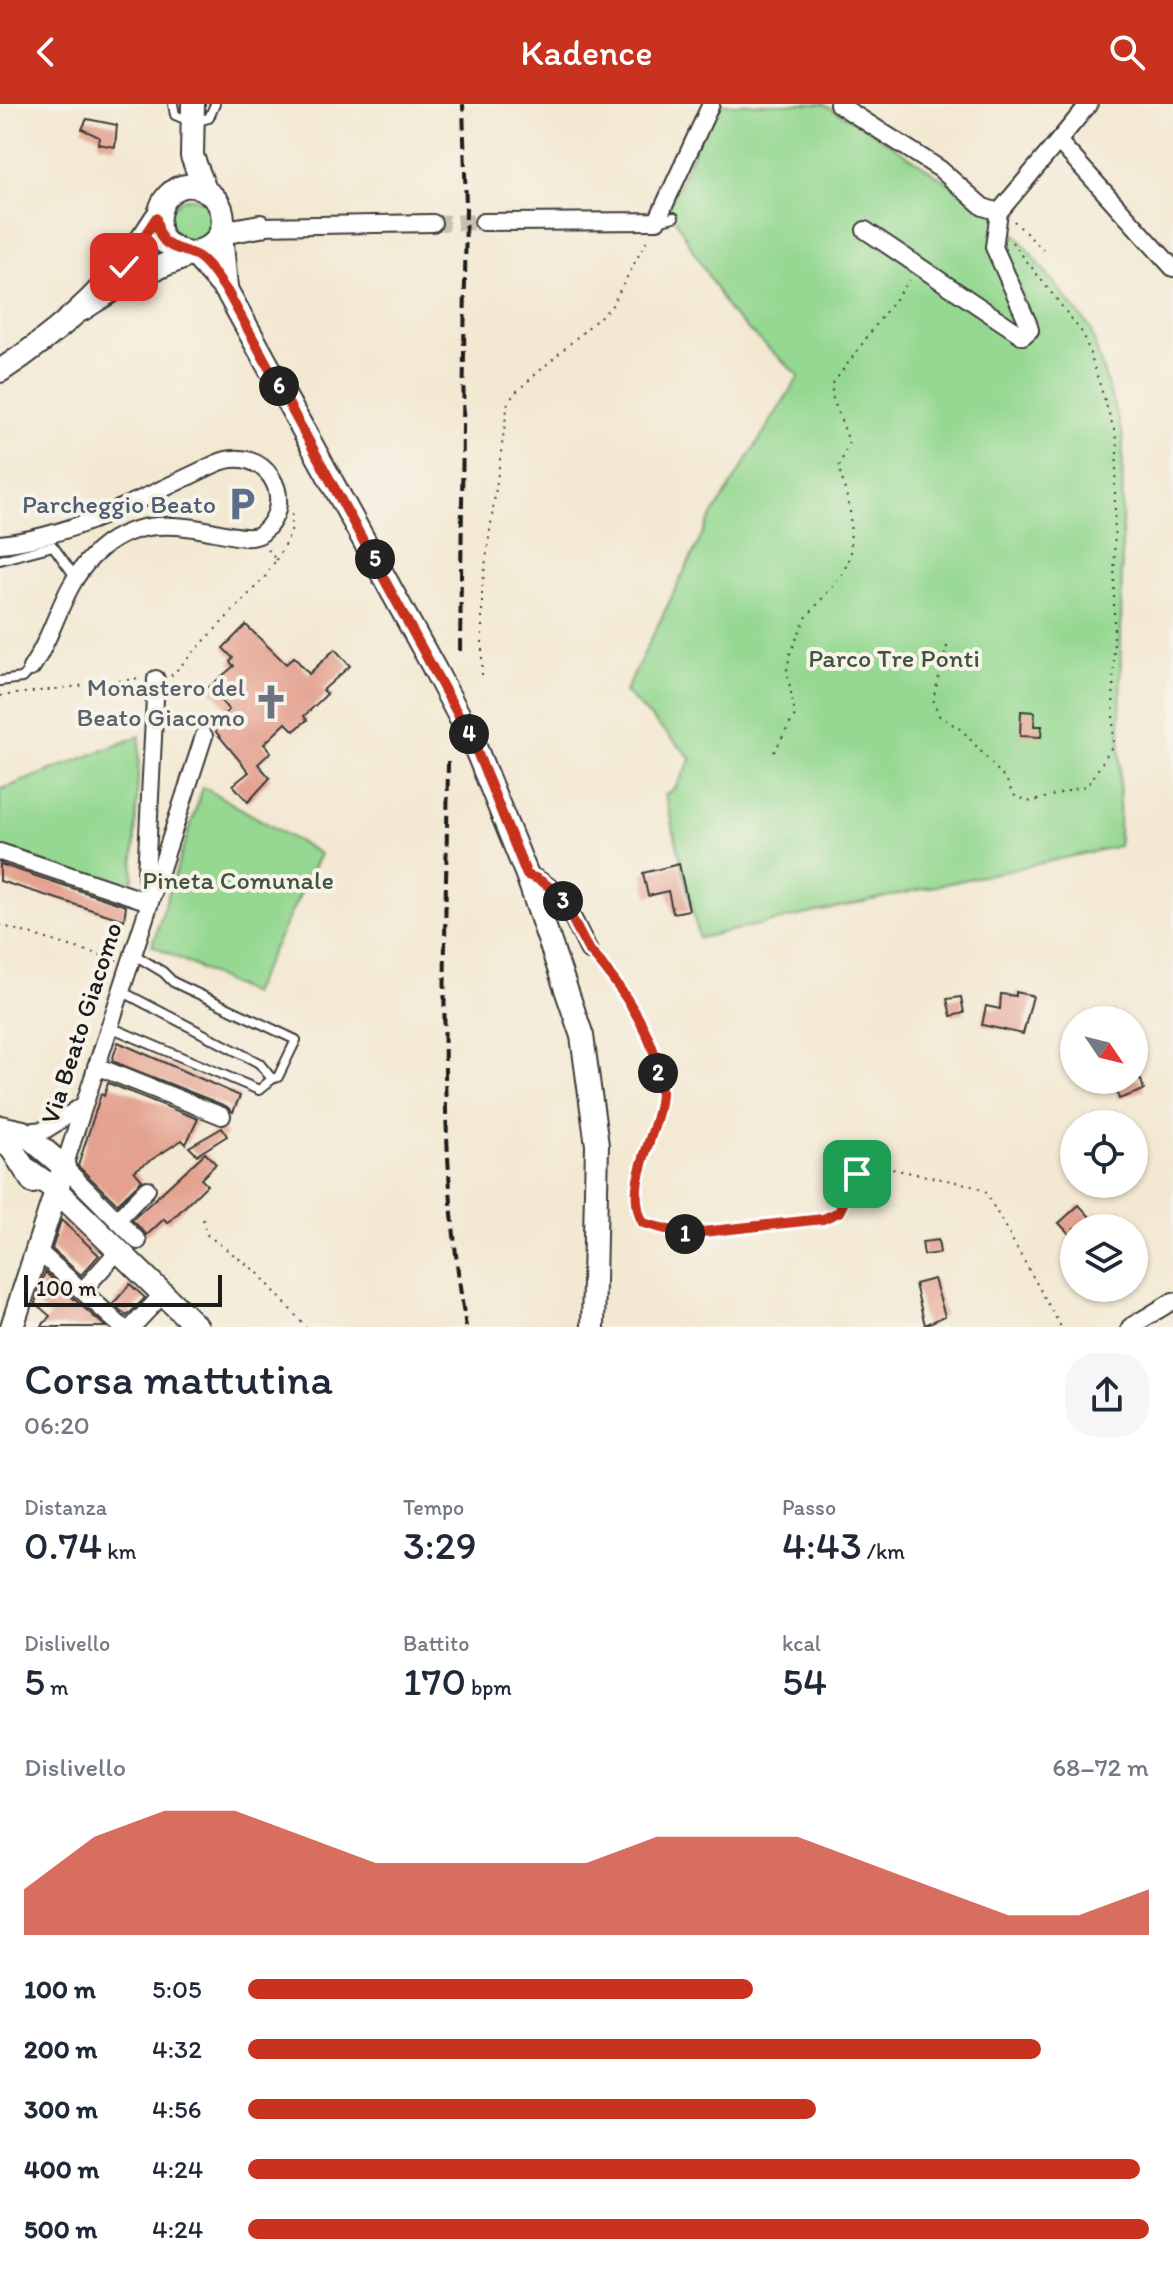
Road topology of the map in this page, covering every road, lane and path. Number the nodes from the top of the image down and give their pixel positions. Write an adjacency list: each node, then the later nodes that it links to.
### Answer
1 (173, 104): 6 (lane)
2 (215, 104): 6 (lane)
3 (711, 104): 13 (street)
4 (838, 104): 12 (street)
5 (1089, 104): 7 (street)
6 (192, 121): 8 (main road); 9 (main road)
7 (1059, 142): 12 (street); 22 (street)
8 (205, 190): 9 (main road); 16 (main road)
9 (173, 191): 11 (main road)
10 (674, 217): 13 (lane)
11 (156, 218): 20 (main road); 24 (main road)
12 (997, 220): 19 (path); 21 (street); 30 (path)
13 (657, 221): 14 (street); 32 (path)
14 (483, 222)
15 (433, 223): 17 (street)
16 (222, 224): 17 (main road); 20 (main road); 23 (main road)
17 (260, 226)
18 (865, 230): 21 (street)
19 (1043, 250)
20 (190, 254): 23 (main road); 24 (main road)
21 (920, 267): 37 (path)
22 (1173, 268)
23 (227, 291): 39 (main road, bridge)
24 (81, 310): 25 (main road)
25 (0, 371)
26 (258, 537): 27 (street); 29 (street); 33 (path)
27 (0, 544)
28 (0, 560): 29 (lane)
29 (76, 578): 31 (street)
30 (947, 646)
31 (31, 668): 34 (lane)
32 (482, 675)
33 (162, 679): 35 (path); 40 (street)
34 (0, 681)
35 (0, 696)
36 (204, 736): 40 (street, Via Beato Giacomo)
37 (774, 752)
38 (0, 852): 40 (street)
39 (527, 875): 42 (street); 70 (main road)
40 (149, 902): 43 (street, Via Beato Giacomo)
41 (0, 925): 43 (path)
42 (589, 951): 71 (path)
43 (131, 958): 44 (street, Via Beato Giacomo); 47 (lane)
44 (121, 991): 45 (street, Via Beato Giacomo); 47 (lane)
45 (109, 1026): 46 (street, Via Beato Giacomo); 47 (lane)
46 (96, 1066): 48 (street, Via Beato Giacomo); 49 (street)
47 (272, 1079)
48 (84, 1105): 51 (street); 53 (street, Via Beato Giacomo)
49 (222, 1116)
50 (0, 1127): 51 (main road)
51 (23, 1132): 53 (main road)
52 (0, 1139): 54 (main road)
53 (64, 1167): 56 (main road, Via Beato Giacomo); 58 (street)
54 (28, 1170): 56 (main road); 59 (main road)
55 (147, 1189): 58 (street)
56 (56, 1190): 59 (main road, Via Beato Giacomo); 60 (main road)
57 (203, 1219): 69 (path)
58 (117, 1220): 60 (street)
59 (45, 1225): 61 (main road, Via Beato Giacomo)
60 (128, 1246): 62 (street); 63 (main road)
61 (37, 1250): 62 (street); 65 (main road, Via Beato Giacomo)
62 (82, 1291): 66 (street)
63 (163, 1294): 67 (street); 68 (main road)
64 (1173, 1301): 72 (street)
65 (12, 1327)
66 (122, 1327)
67 (132, 1327)
68 (197, 1327)
69 (306, 1327)
70 (593, 1327)
71 (1061, 1327)
72 (1130, 1327)

